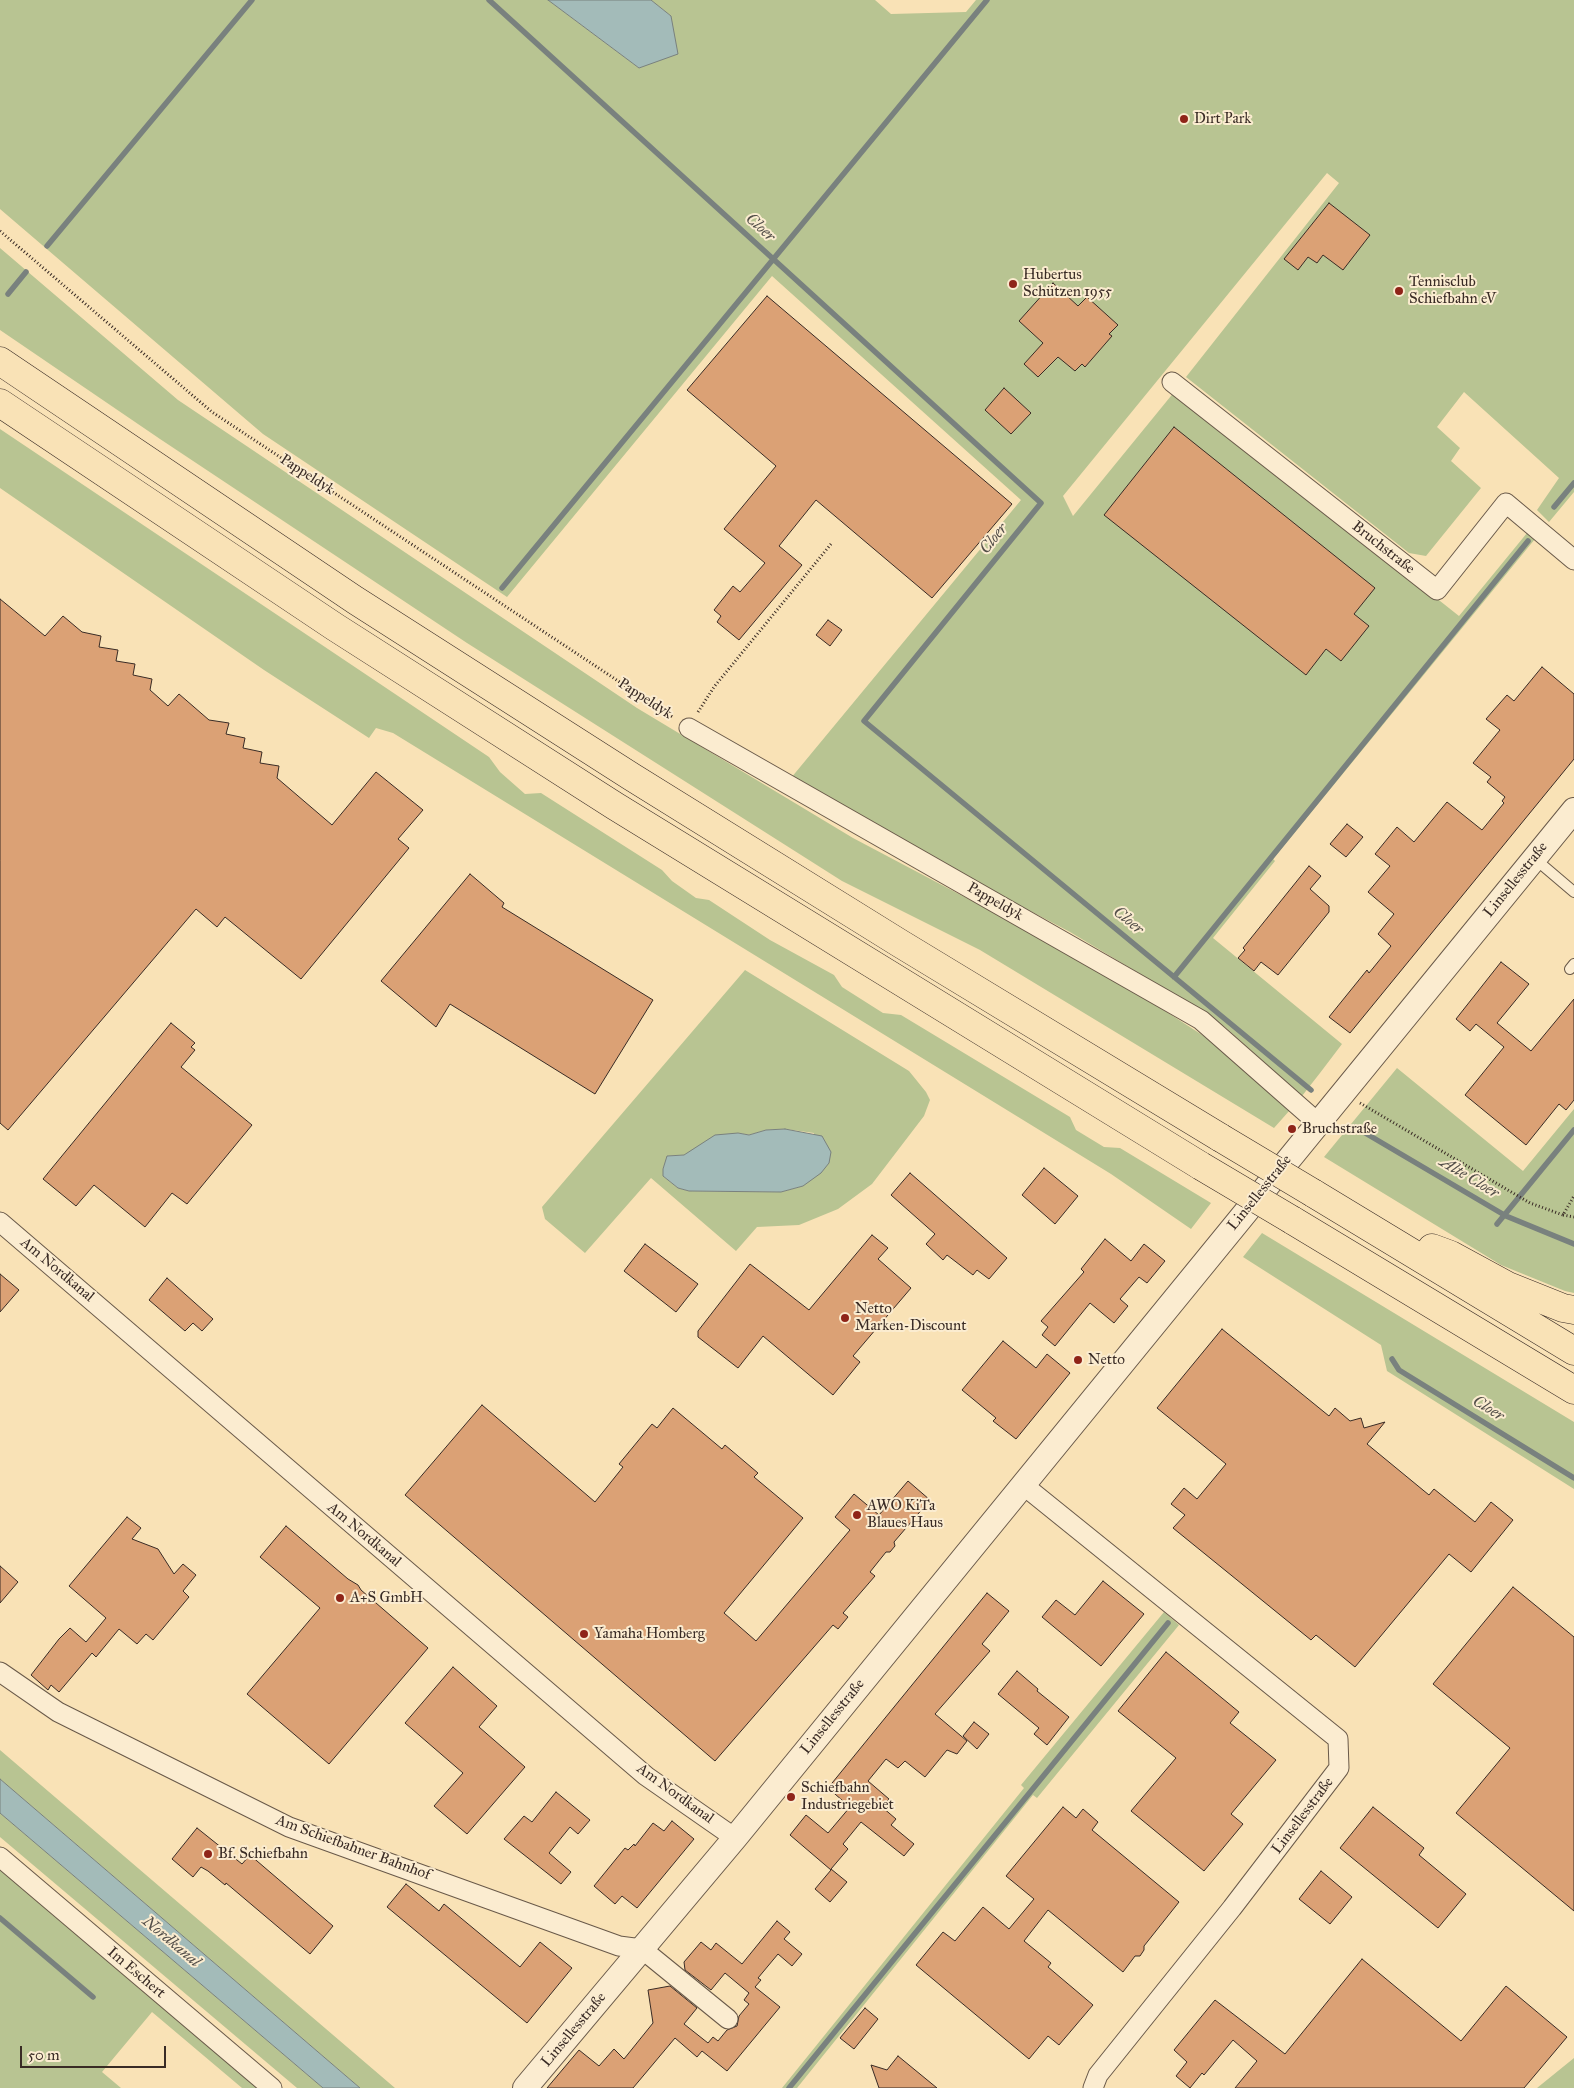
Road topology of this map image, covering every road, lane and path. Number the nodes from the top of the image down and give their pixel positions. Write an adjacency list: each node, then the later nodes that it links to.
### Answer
1 (0, 231): 7 (path, Pappeldyk)
2 (0, 361): 17 (highway, bridge)
3 (1172, 382): 6 (street, Bruchstraße)
4 (0, 403): 20 (highway, bridge)
5 (831, 544): 7 (path)
6 (1574, 560)
7 (689, 728): 12 (street, Pappeldyk)
8 (1574, 810): 9 (street, Linsellesstraße)
9 (1534, 858): 10 (lane); 11 (street, Linsellesstraße)
10 (1574, 892)
11 (1343, 1092): 12 (street, Linsellesstraße); 14 (path)
12 (1318, 1123): 21 (street, Linsellesstraße)
13 (1574, 1196): 14 (path)
14 (1563, 1215): 15 (path)
15 (1574, 1217)
16 (0, 1222): 23 (street, Am Nordkanal)
17 (1365, 1225): 18 (highway); 19 (highway)
18 (1574, 1310)
19 (1574, 1351)
20 (1574, 1390)
21 (1022, 1484): 23 (street, Linsellesstraße); 29 (street, Linsellesstraße)
22 (0, 1672): 25 (street, Am Schiefbahner Bahnhof)
23 (735, 1838): 25 (street, Linsellesstraße)
24 (0, 1857): 27 (street, Im Eschert)
25 (642, 1949): 26 (street); 28 (street, Linsellesstraße)
26 (728, 2019)
27 (272, 2088)
28 (525, 2088)
29 (1093, 2088)

